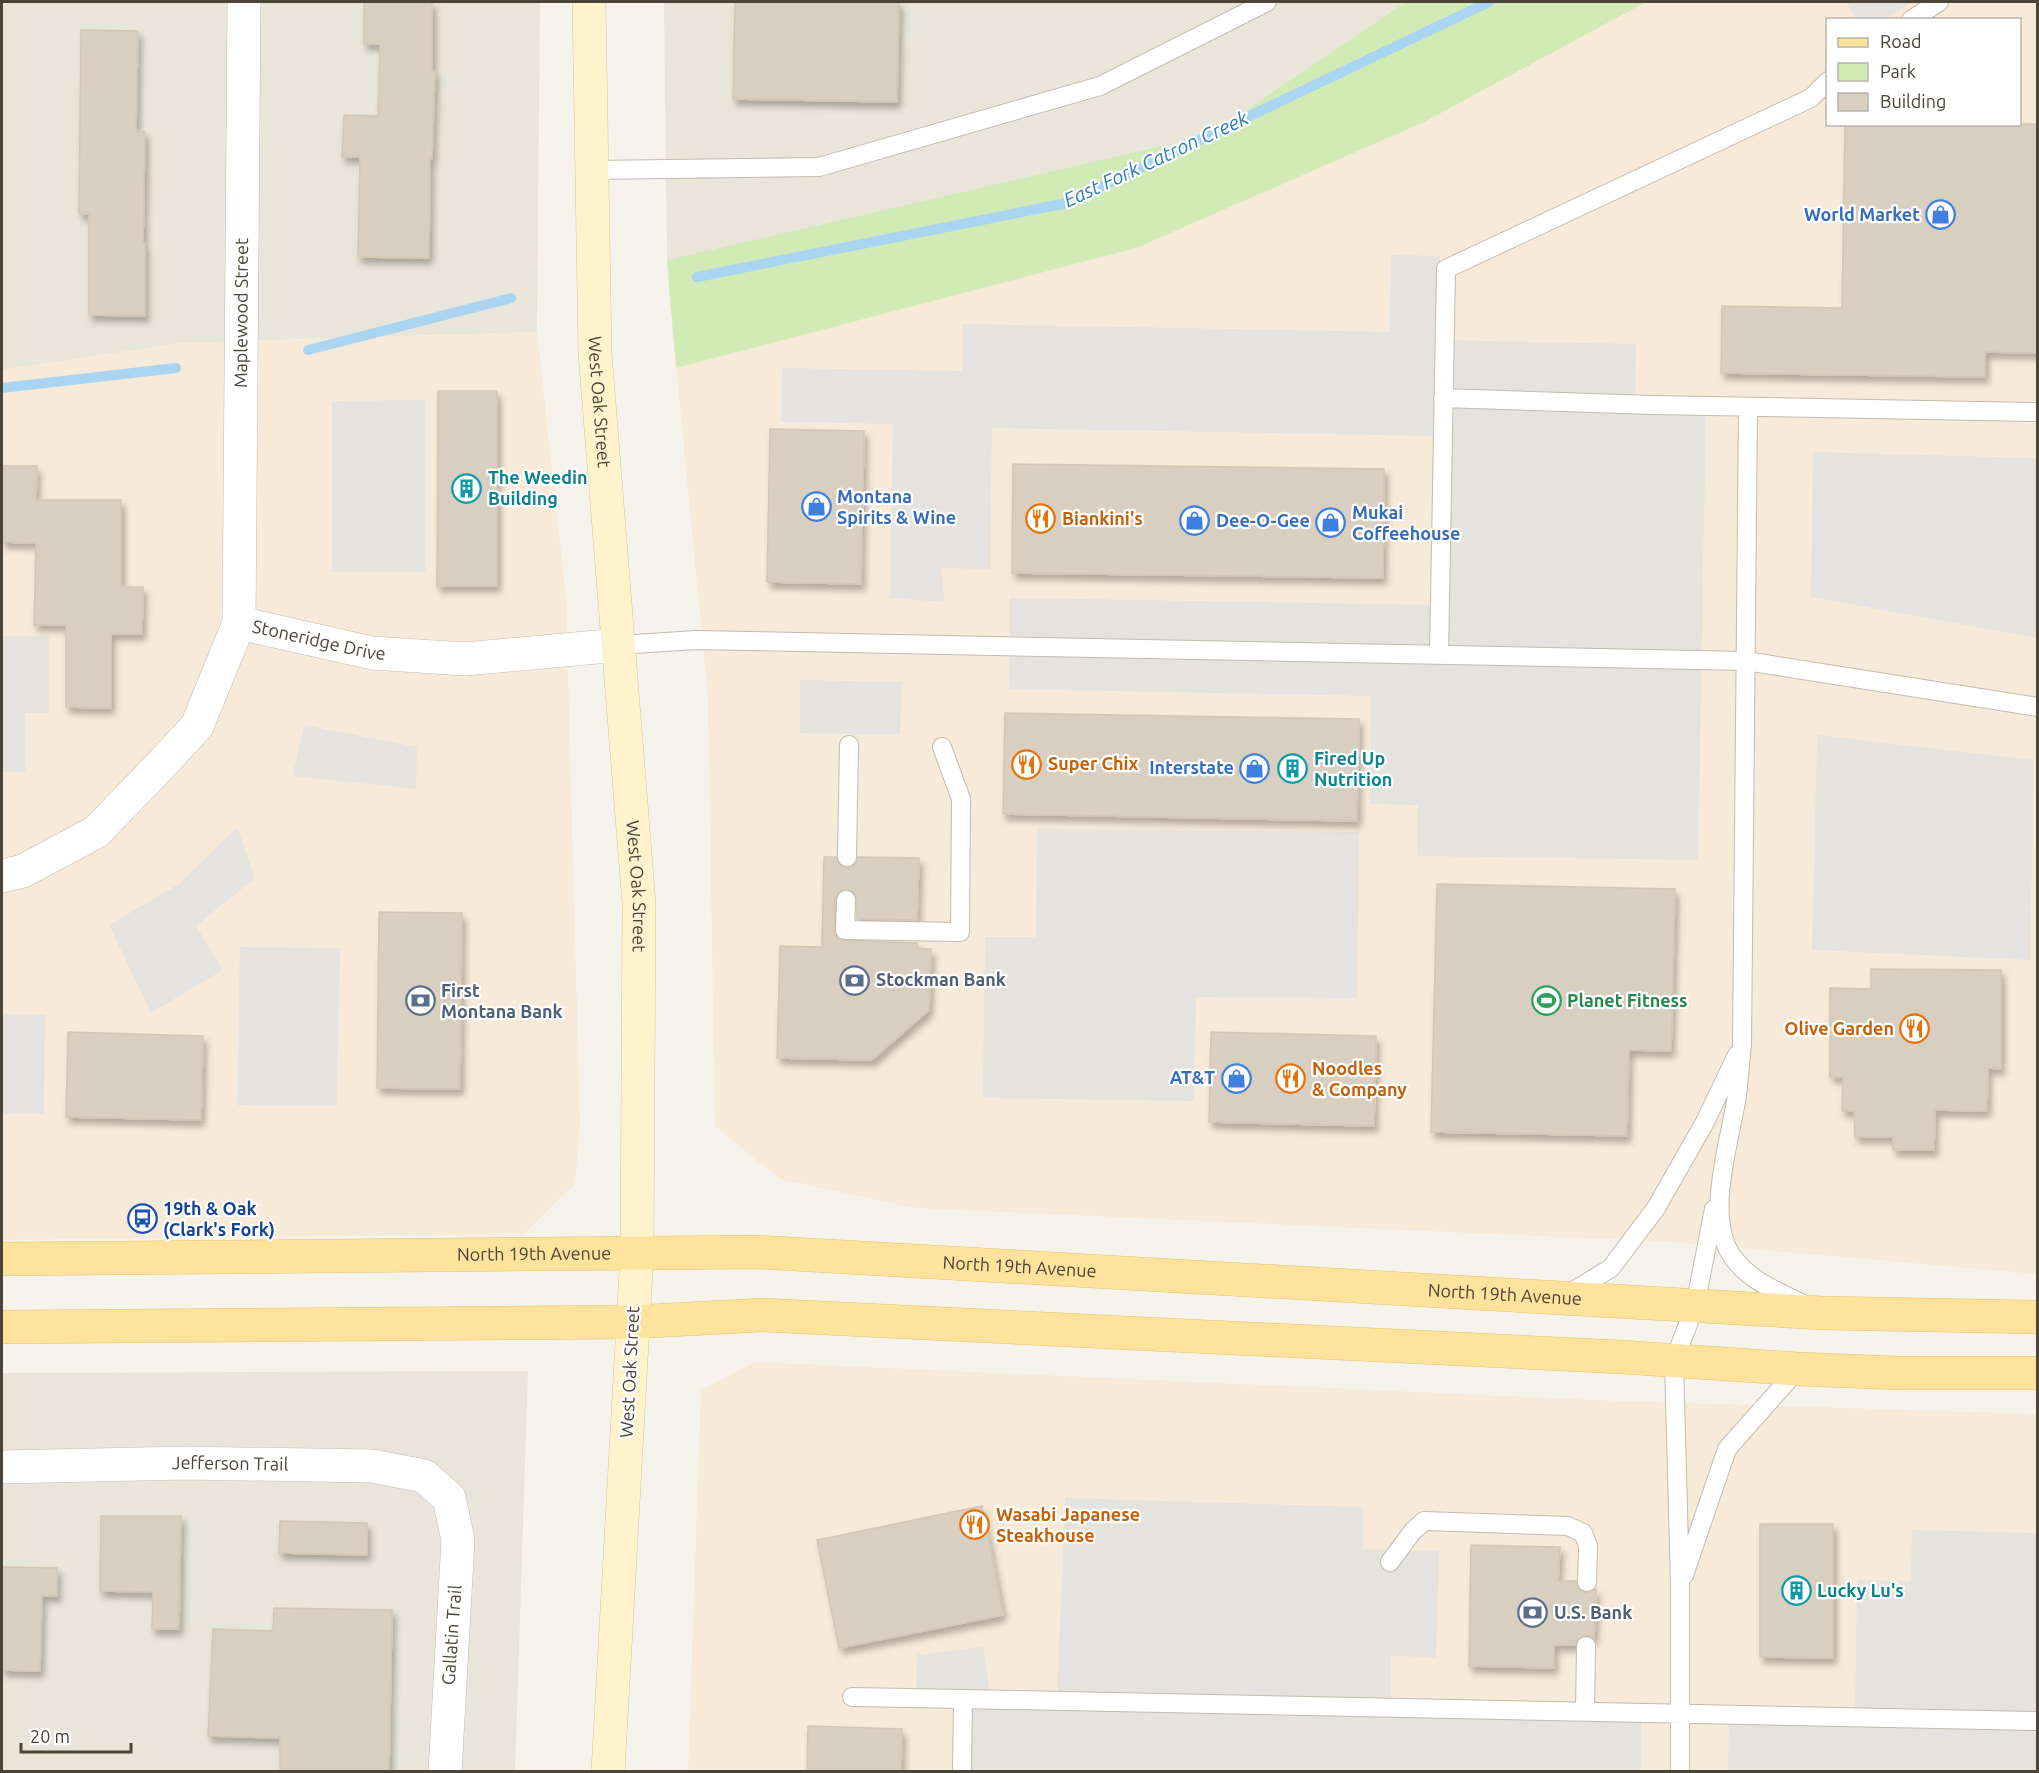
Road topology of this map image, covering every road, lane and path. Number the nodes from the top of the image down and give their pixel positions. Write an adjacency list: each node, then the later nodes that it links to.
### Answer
1 (244, 2): 11 (street, Maplewood Street)
2 (589, 2): 7 (main road, West Oak Street)
3 (1267, 2): 7 (lane)
4 (1940, 2): 5 (lane)
5 (1914, 18)
6 (1826, 82): 8 (lane)
7 (592, 170): 12 (main road, West Oak Street)
8 (1443, 398): 9 (lane); 13 (lane)
9 (1748, 407): 10 (lane); 14 (lane)
10 (2037, 412)
11 (239, 623): 12 (street, Stoneridge Drive); 19 (street, Stoneridge Drive)
12 (619, 645): 13 (lane); 23 (main road, West Oak Street)
13 (1439, 655): 14 (lane)
14 (1746, 661): 15 (lane); 21 (lane)
15 (2037, 707)
16 (849, 745): 18 (lane)
17 (942, 747): 20 (lane)
18 (847, 857)
19 (2, 876)
20 (846, 900)
21 (1742, 1045): 22 (lane); 25 (lane)
22 (1720, 1183): 26 (lane); 27 (lane)
23 (637, 1253): 24 (main road, North 19th Avenue); 25 (main road, North 19th Avenue); 29 (main road, West Oak Street)
24 (2, 1259)
25 (1562, 1297): 26 (main road, North 19th Avenue)
26 (1695, 1306): 27 (main road, North 19th Avenue); 31 (lane)
27 (1823, 1313): 28 (main road, North 19th Avenue)
28 (2037, 1317)
29 (632, 1322): 30 (main road); 31 (main road); 46 (main road, West Oak Street)
30 (2, 1327)
31 (1674, 1361): 32 (main road); 38 (lane)
32 (1798, 1369): 33 (main road); 38 (lane)
33 (2037, 1373)
34 (2, 1467): 35 (street, Jefferson Trail)
35 (449, 1498): 45 (street, Gallatin Trail)
36 (1390, 1562): 37 (lane)
37 (1587, 1582)
38 (1680, 1585): 43 (lane)
39 (1586, 1646): 42 (lane)
40 (852, 1697): 41 (lane)
41 (963, 1699): 42 (lane); 47 (lane)
42 (1585, 1712): 43 (lane)
43 (1680, 1714): 44 (lane); 48 (lane)
44 (2037, 1721)
45 (445, 1772)
46 (608, 1772)
47 (962, 1772)
48 (1680, 1772)

